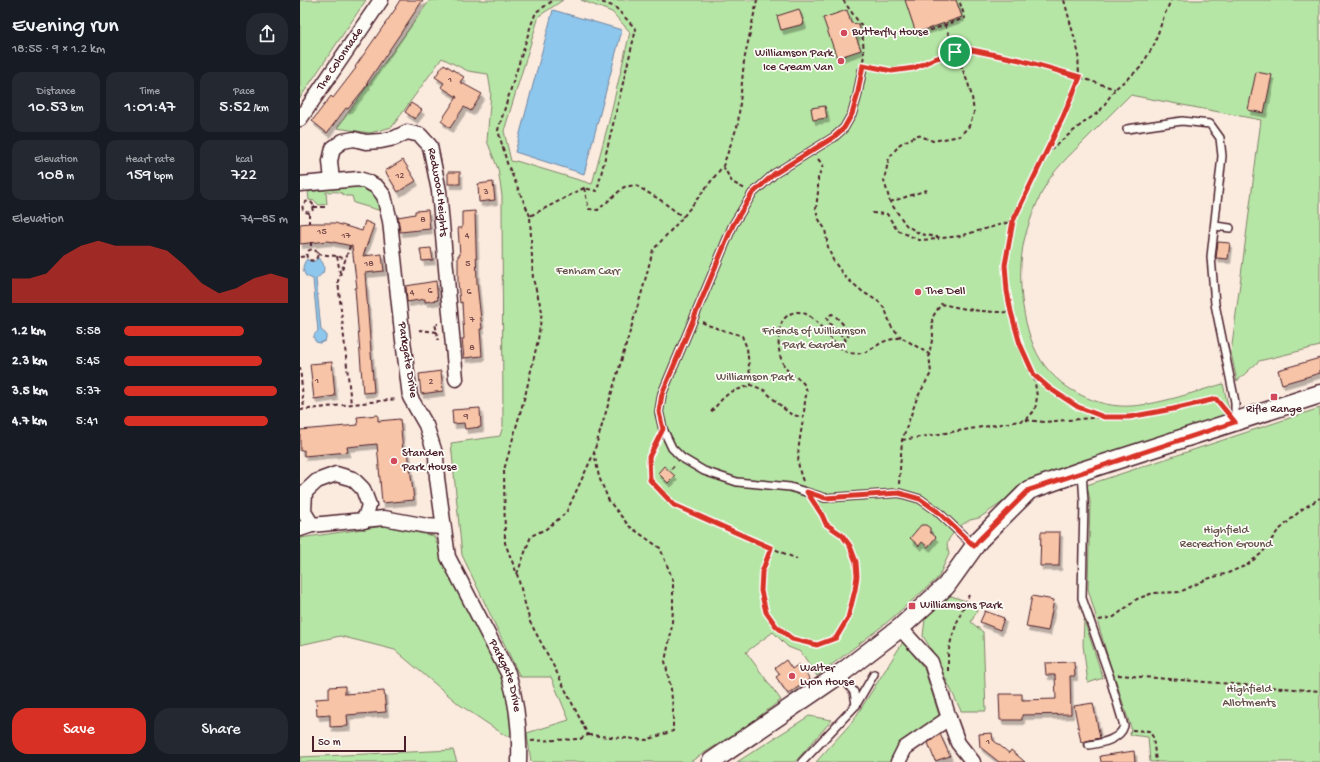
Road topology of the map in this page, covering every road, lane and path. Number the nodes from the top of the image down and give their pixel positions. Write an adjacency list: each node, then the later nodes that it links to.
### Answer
1 (381, 0): 15 (street, The Colonnade)
2 (554, 0): 30 (path)
3 (596, 0): 22 (path)
4 (757, 0): 19 (path)
5 (843, 0): 12 (path)
6 (959, 0): 9 (path)
7 (1064, 0): 13 (path)
8 (1170, 0): 14 (path)
9 (945, 25): 10 (path); 11 (path)
10 (917, 35)
11 (955, 52): 12 (path); 13 (path); 25 (path)
12 (862, 68): 17 (lane)
13 (1080, 77): 14 (path); 18 (path)
14 (1115, 89): 18 (path)
15 (300, 119)
16 (1127, 129): 34 (lane)
17 (813, 151): 24 (lane); 51 (path)
18 (1045, 155): 32 (path)
19 (723, 166): 24 (path); 31 (path)
20 (332, 181): 21 (street, Parkgate Drive); 58 (street, Redwood Heights); 61 (street, Parkgate Drive)
21 (300, 184)
22 (584, 188): 30 (path); 31 (path)
23 (927, 190): 25 (path)
24 (752, 194): 47 (lane)
25 (890, 202): 36 (path)
26 (314, 207): 27 (path); 28 (path); 28 (path)
27 (328, 207)
28 (309, 213): 33 (path)
29 (872, 213): 36 (path)
30 (530, 216): 83 (path)
31 (683, 217): 72 (path)
32 (1013, 221): 36 (path); 46 (path)
33 (309, 223)
34 (1215, 226): 35 (lane); 69 (lane)
35 (1230, 228)
36 (942, 238)
37 (311, 242): 39 (path)
38 (350, 246): 44 (path)
39 (311, 249): 40 (path); 41 (path)
40 (318, 254): 41 (path); 42 (path)
41 (307, 256): 43 (path)
42 (337, 256): 44 (path); 45 (path)
43 (300, 257)
44 (346, 259): 45 (path)
45 (340, 274): 62 (path)
46 (1011, 312): 55 (path); 57 (path)
47 (694, 318): 59 (path); 70 (lane)
48 (435, 324): 50 (path)
49 (419, 330): 50 (path)
50 (436, 332): 52 (path)
51 (901, 337): 54 (path); 55 (path)
52 (438, 339)
53 (846, 340): 53 (path); 54 (path)
54 (839, 348): 67 (path)
55 (929, 354): 71 (path)
56 (300, 367): 63 (path)
57 (1034, 375): 66 (path); 68 (path)
58 (456, 379)
59 (751, 385): 65 (path); 67 (path)
60 (1320, 394): 69 (street)
61 (410, 397): 62 (path); 79 (street, Parkgate Drive)
62 (351, 404): 63 (path)
63 (304, 409): 64 (path)
64 (300, 410)
65 (711, 412)
66 (1104, 417): 68 (path); 69 (path)
67 (804, 418): 74 (path)
68 (1026, 420): 71 (path)
69 (1235, 422): 73 (street)
70 (663, 429): 74 (lane); 81 (path)
71 (902, 440): 75 (path)
72 (594, 452): 83 (path); 95 (path)
73 (1082, 472): 80 (street); 89 (lane)
74 (807, 492): 75 (lane); 81 (path)
75 (899, 493): 80 (lane)
76 (1320, 498): 85 (path)
77 (364, 521): 78 (street); 78 (street); 79 (street)
78 (306, 527)
79 (443, 527): 96 (street, Parkgate Drive)
80 (974, 546): 86 (street)
81 (771, 548): 82 (path)
82 (797, 560)
83 (517, 574): 95 (path)
84 (969, 595): 90 (path)
85 (1097, 620)
86 (900, 628): 87 (street); 93 (street)
87 (840, 674): 92 (lane); 99 (street)
88 (874, 674): 92 (lane)
89 (1108, 675): 91 (path); 94 (lane)
90 (948, 677)
91 (1320, 691)
92 (856, 705): 100 (lane)
93 (949, 718): 101 (street); 102 (street)
94 (1123, 731): 97 (lane); 103 (path)
95 (588, 735): 96 (path)
96 (520, 742): 98 (street, Parkgate Drive)
97 (1089, 745)
98 (519, 762)
99 (711, 762)
100 (802, 762)
101 (898, 762)
102 (973, 762)
103 (1156, 762)

